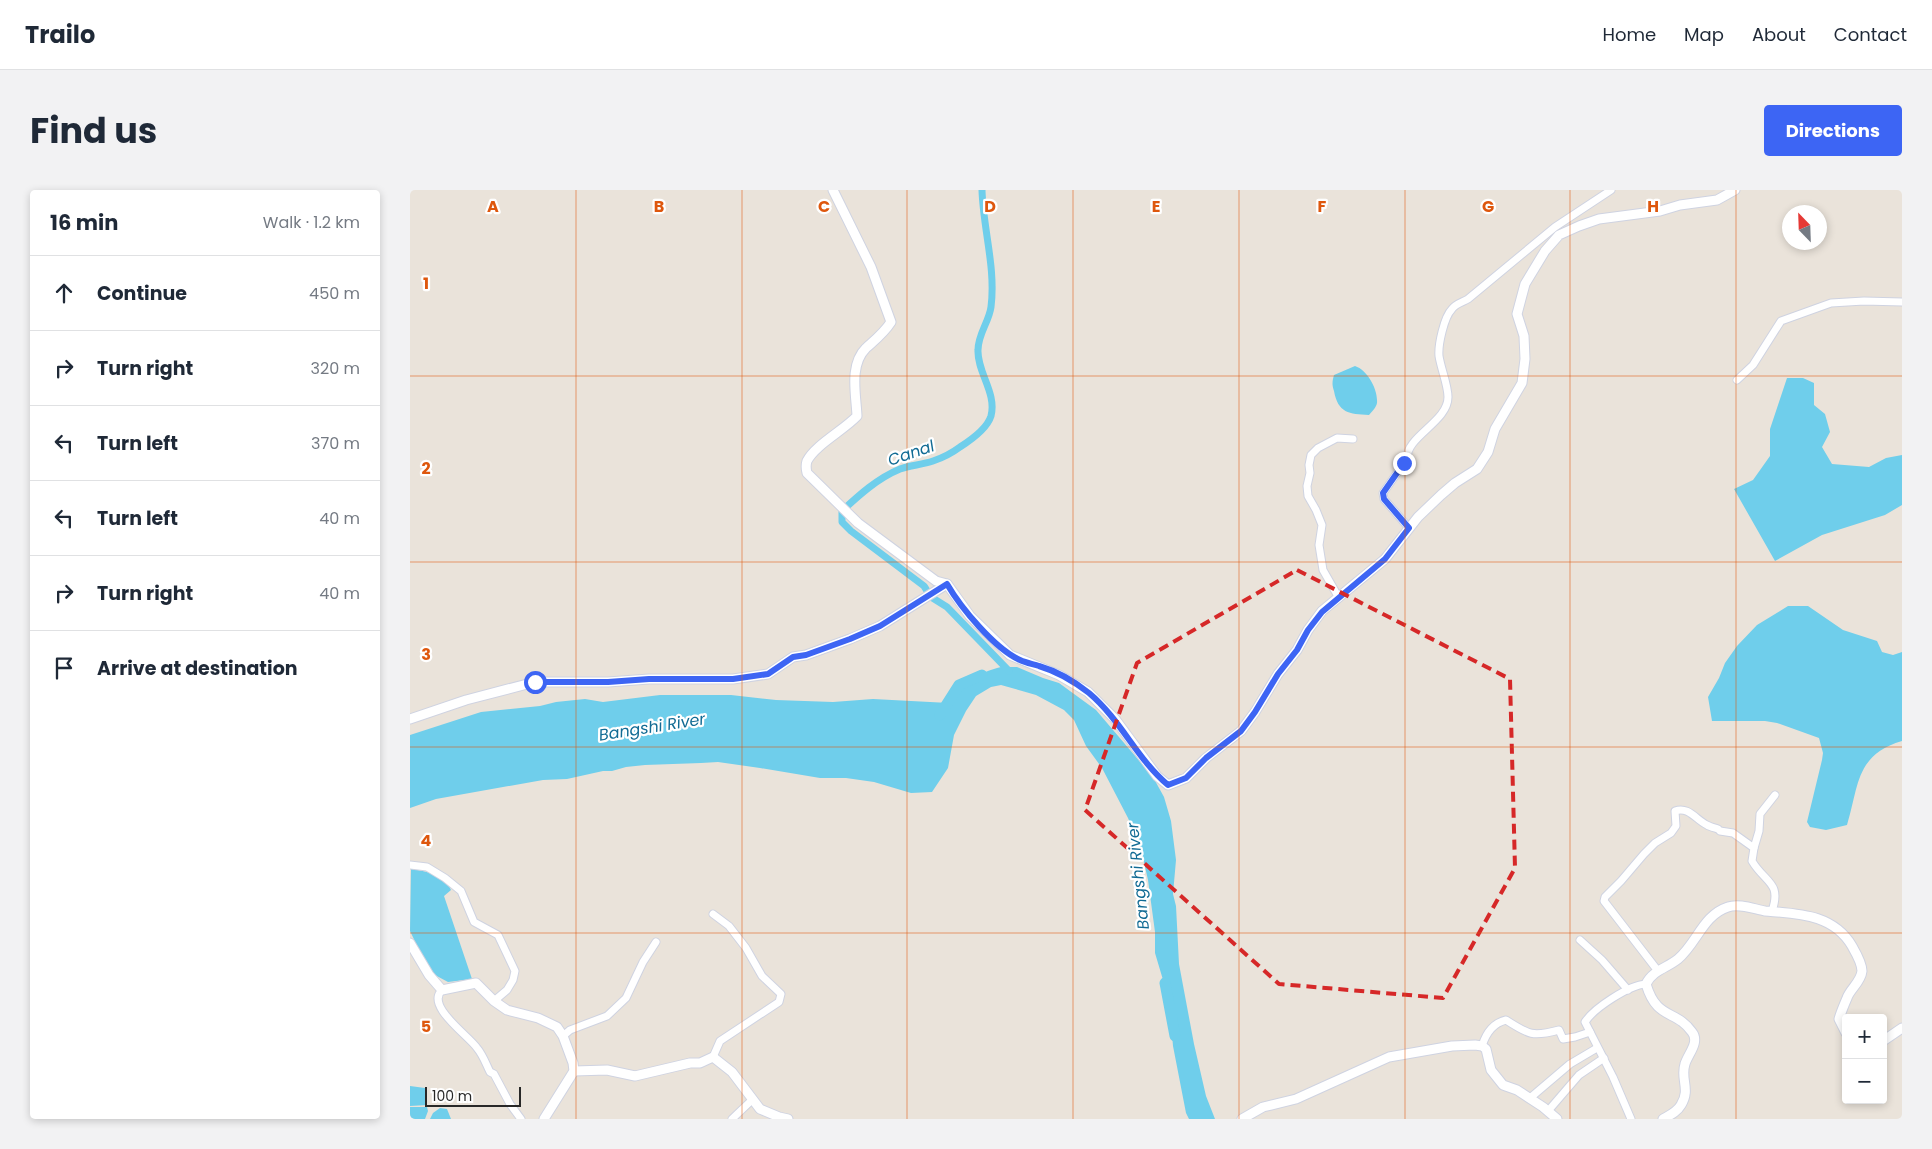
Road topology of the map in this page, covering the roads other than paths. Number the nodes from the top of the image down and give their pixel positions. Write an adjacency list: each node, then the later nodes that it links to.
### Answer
1 (833, 190): 8 (street)
2 (1611, 190): 7 (street)
3 (1734, 190): 7 (street)
4 (1902, 302): 5 (street)
5 (1737, 380)
6 (1353, 439): 9 (street)
7 (1409, 528): 9 (street)
8 (947, 584): 9 (street); 10 (street)
9 (1339, 598)
10 (410, 719)
11 (1775, 795): 12 (street)
12 (1754, 848): 14 (street); 19 (street)
13 (410, 865): 23 (street)
14 (1772, 911): 19 (street); 24 (street)
15 (713, 914): 31 (street)
16 (1580, 940): 22 (street)
17 (656, 942): 27 (street)
18 (410, 943): 21 (street)
19 (1658, 971): 20 (street)
20 (1646, 984): 22 (street); 44 (street)
21 (442, 990): 23 (street); 38 (street)
22 (1628, 990): 26 (street)
23 (494, 1001): 27 (street)
24 (1842, 1025)
25 (1902, 1028): 28 (street)
26 (1590, 1032): 29 (street); 30 (street)
27 (562, 1036): 33 (street)
28 (1887, 1038)
29 (1482, 1046): 34 (street); 37 (street)
30 (1597, 1048): 32 (street); 34 (street)
31 (713, 1057): 33 (street); 35 (street)
32 (1604, 1058): 36 (street); 43 (street)
33 (574, 1071): 39 (street)
34 (1530, 1098): 36 (street)
35 (752, 1099): 40 (street); 41 (street)
36 (1548, 1111): 42 (street)
37 (1244, 1118)
38 (521, 1119)
39 (544, 1119)
40 (732, 1119)
41 (788, 1119)
42 (1557, 1119)
43 (1631, 1119)
44 (1663, 1119)

